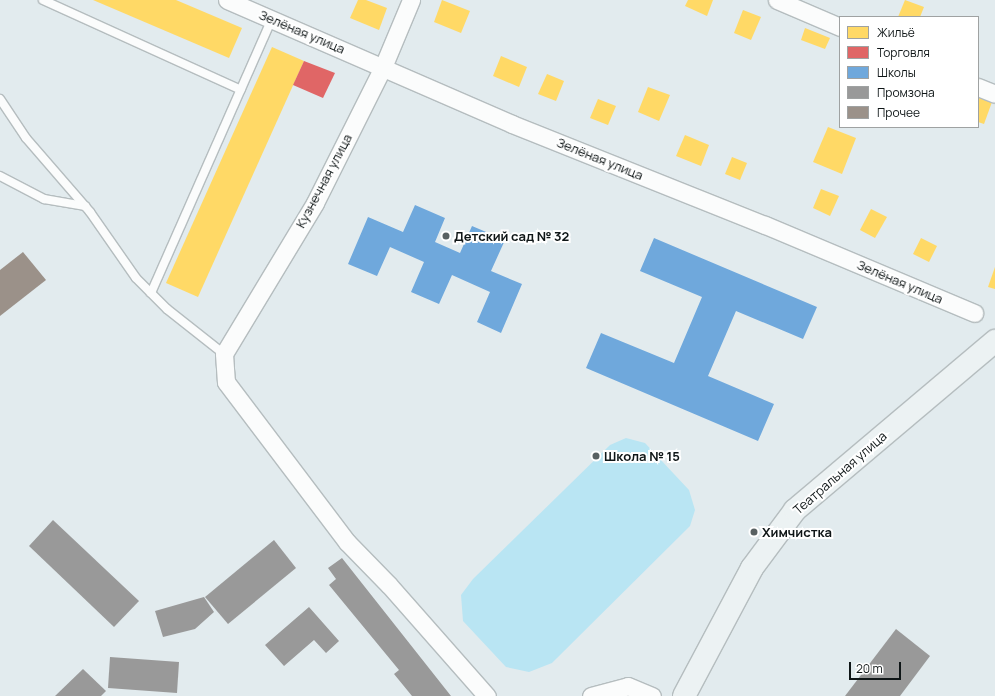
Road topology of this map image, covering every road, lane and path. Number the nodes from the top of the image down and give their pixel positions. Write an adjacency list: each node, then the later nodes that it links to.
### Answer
1 (43, 0): 9 (lane)
2 (227, 0): 5 (street, Зелёная улица)
3 (411, 0): 7 (street, Кузнечная улица)
4 (777, 0): 6 (street)
5 (272, 20): 7 (street, Зелёная улица); 9 (lane)
6 (839, 27)
7 (383, 66): 15 (street, Зелёная улица); 17 (street, Кузнечная улица)
8 (979, 87): 10 (street)
9 (241, 90): 14 (lane)
10 (995, 94)
11 (0, 99): 13 (lane)
12 (0, 176): 13 (lane)
13 (85, 206): 14 (lane)
14 (151, 293): 17 (lane)
15 (974, 313)
16 (995, 341): 21 (main road, Театральная улица)
17 (224, 354): 18 (street)
18 (487, 696)
19 (591, 696): 20 (street)
20 (652, 696)
21 (684, 696)

